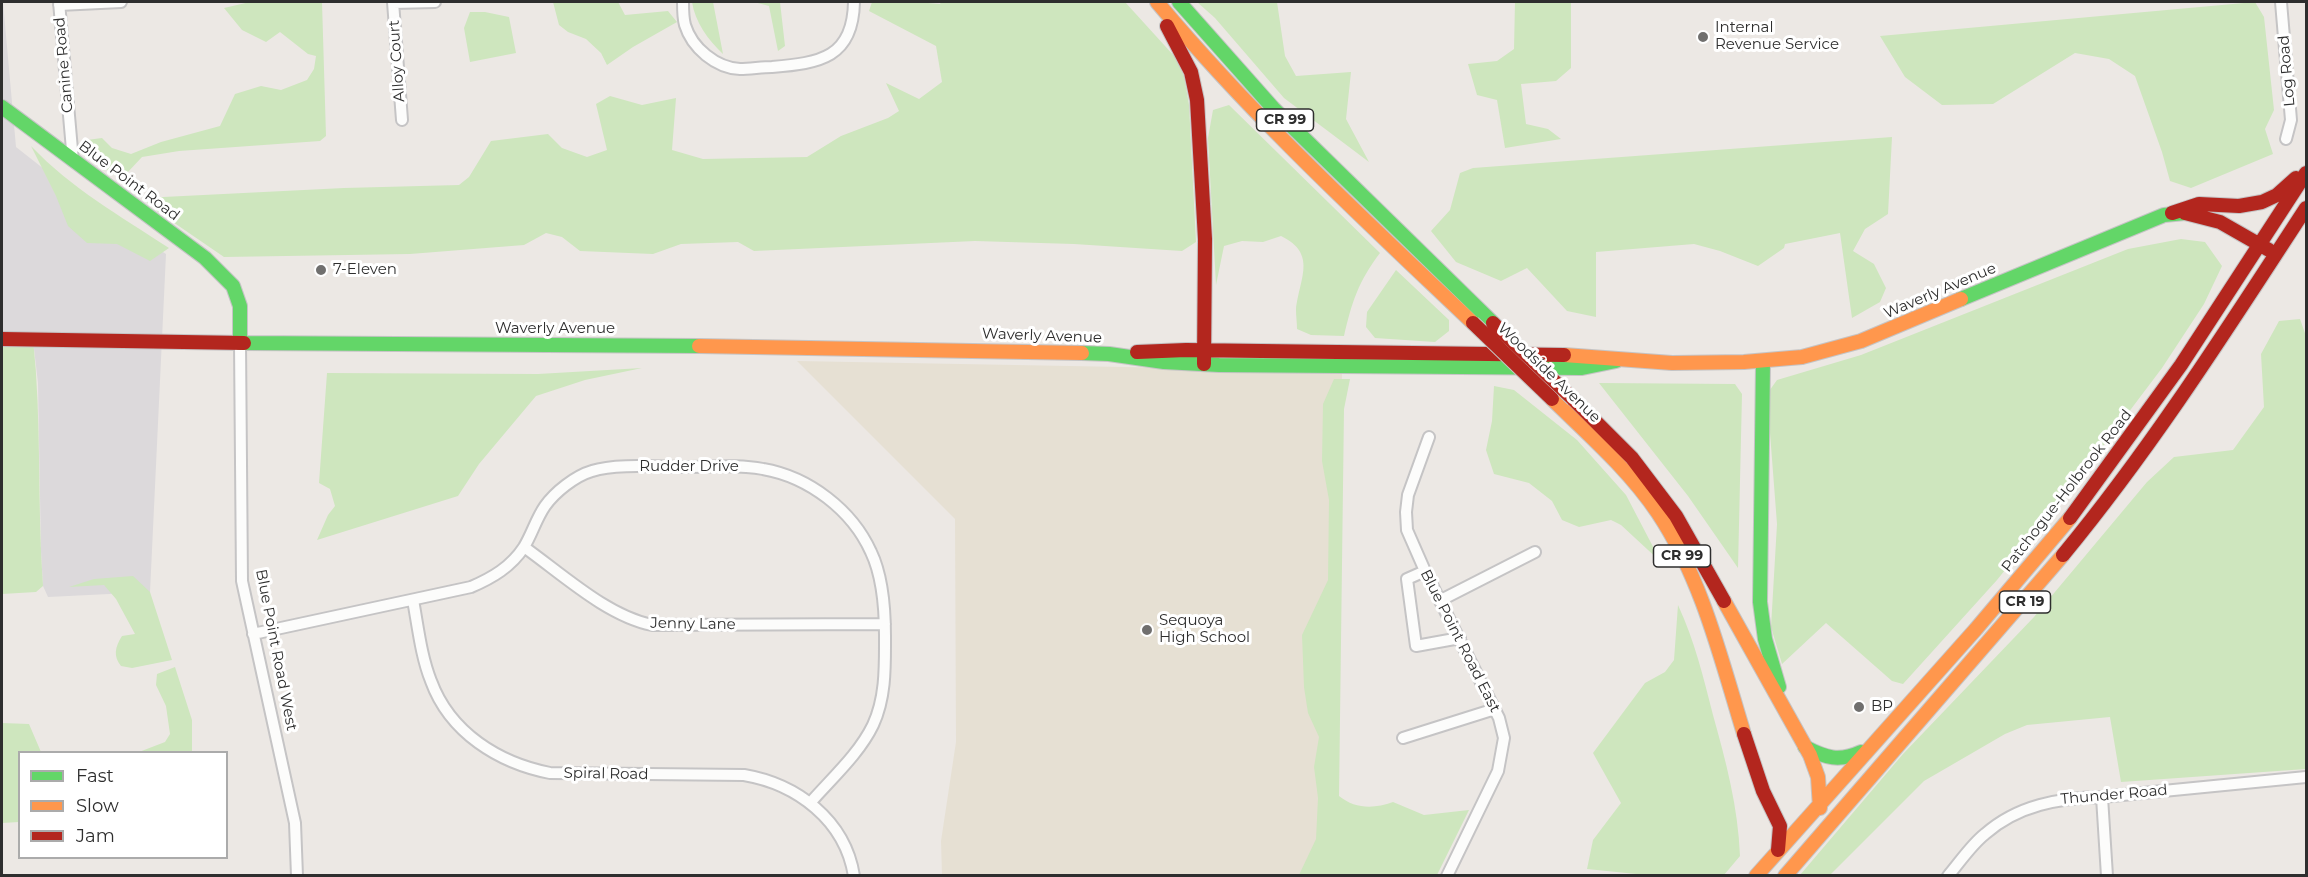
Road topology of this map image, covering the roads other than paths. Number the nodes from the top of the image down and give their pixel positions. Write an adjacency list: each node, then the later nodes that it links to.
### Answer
1 (121, 2): 9 (street, Canine Road)
2 (393, 2): 3 (street); 11 (street, Alloy Court)
3 (435, 2)
4 (683, 2): 5 (street)
5 (854, 2)
6 (1155, 2): 23 (main road); 44 (main road, Woodside Avenue / CR 99, bridge)
7 (1179, 2): 35 (main road, Woodside Avenue / CR 99, bridge)
8 (2281, 2): 12 (street, Log Road)
9 (59, 4): 13 (street, Canine Road)
10 (2, 106): 13 (main road, Blue Point Road)
11 (402, 120)
12 (2286, 139)
13 (73, 160): 20 (main road, Blue Point Road)
14 (2307, 166): 17 (main road)
15 (2307, 173): 18 (main road, CR 19)
16 (2307, 208): 19 (main road, CR 19)
17 (2172, 213): 18 (main road, Waverly Avenue); 24 (main road, Waverly Avenue)
18 (2261, 245): 19 (main road, Waverly Avenue); 38 (main road, Patchogue-Holbrook Road / CR 19)
19 (2277, 255): 43 (main road, CR 19)
20 (233, 286): 22 (main road, Blue Point Road West)
21 (2, 339): 22 (main road, Waverly Avenue)
22 (240, 343): 23 (main road, Waverly Avenue); 32 (street, Blue Point Road West)
23 (1204, 357): 24 (main road, Waverly Avenue)
24 (1763, 362): 35 (main road)
25 (1429, 437): 28 (street, Blue Point Road East)
26 (524, 547): 29 (street, Rudder Drive); 31 (street, Jenny Lane); 31 (street, Rudder Drive)
27 (1535, 552): 30 (street)
28 (1425, 571): 30 (street, Blue Point Road East); 33 (street)
29 (413, 600): 32 (street, Rudder Drive); 41 (street, Spiral Road)
30 (1441, 600): 33 (street, Blue Point Road East)
31 (885, 624): 41 (street, Rudder Drive)
32 (253, 634): 45 (street, Blue Point Road West)
33 (1460, 638): 34 (street, Blue Point Road East)
34 (1495, 709): 36 (street); 47 (street, Blue Point Road East)
35 (1792, 725): 37 (main road, Woodside Avenue / CR 99)
36 (1403, 738)
37 (1805, 747): 38 (main road); 42 (main road, Woodside Avenue / CR 99)
38 (1870, 747): 42 (main road, Patchogue-Holbrook Road / CR 19)
39 (2307, 777): 40 (street, Thunder Road)
40 (2102, 797): 50 (street, Thunder Road); 51 (street)
41 (811, 802): 46 (street, Spiral Road)
42 (1820, 804): 43 (main road, CR 99); 44 (main road, Patchogue-Holbrook Road / CR 19)
43 (1806, 852): 49 (main road, CR 19)
44 (1777, 853): 48 (main road, Patchogue-Holbrook Road / CR 19)
45 (297, 876)
46 (854, 876)
47 (1447, 876)
48 (1756, 876)
49 (1785, 876)
50 (1948, 876)
51 (2107, 876)

